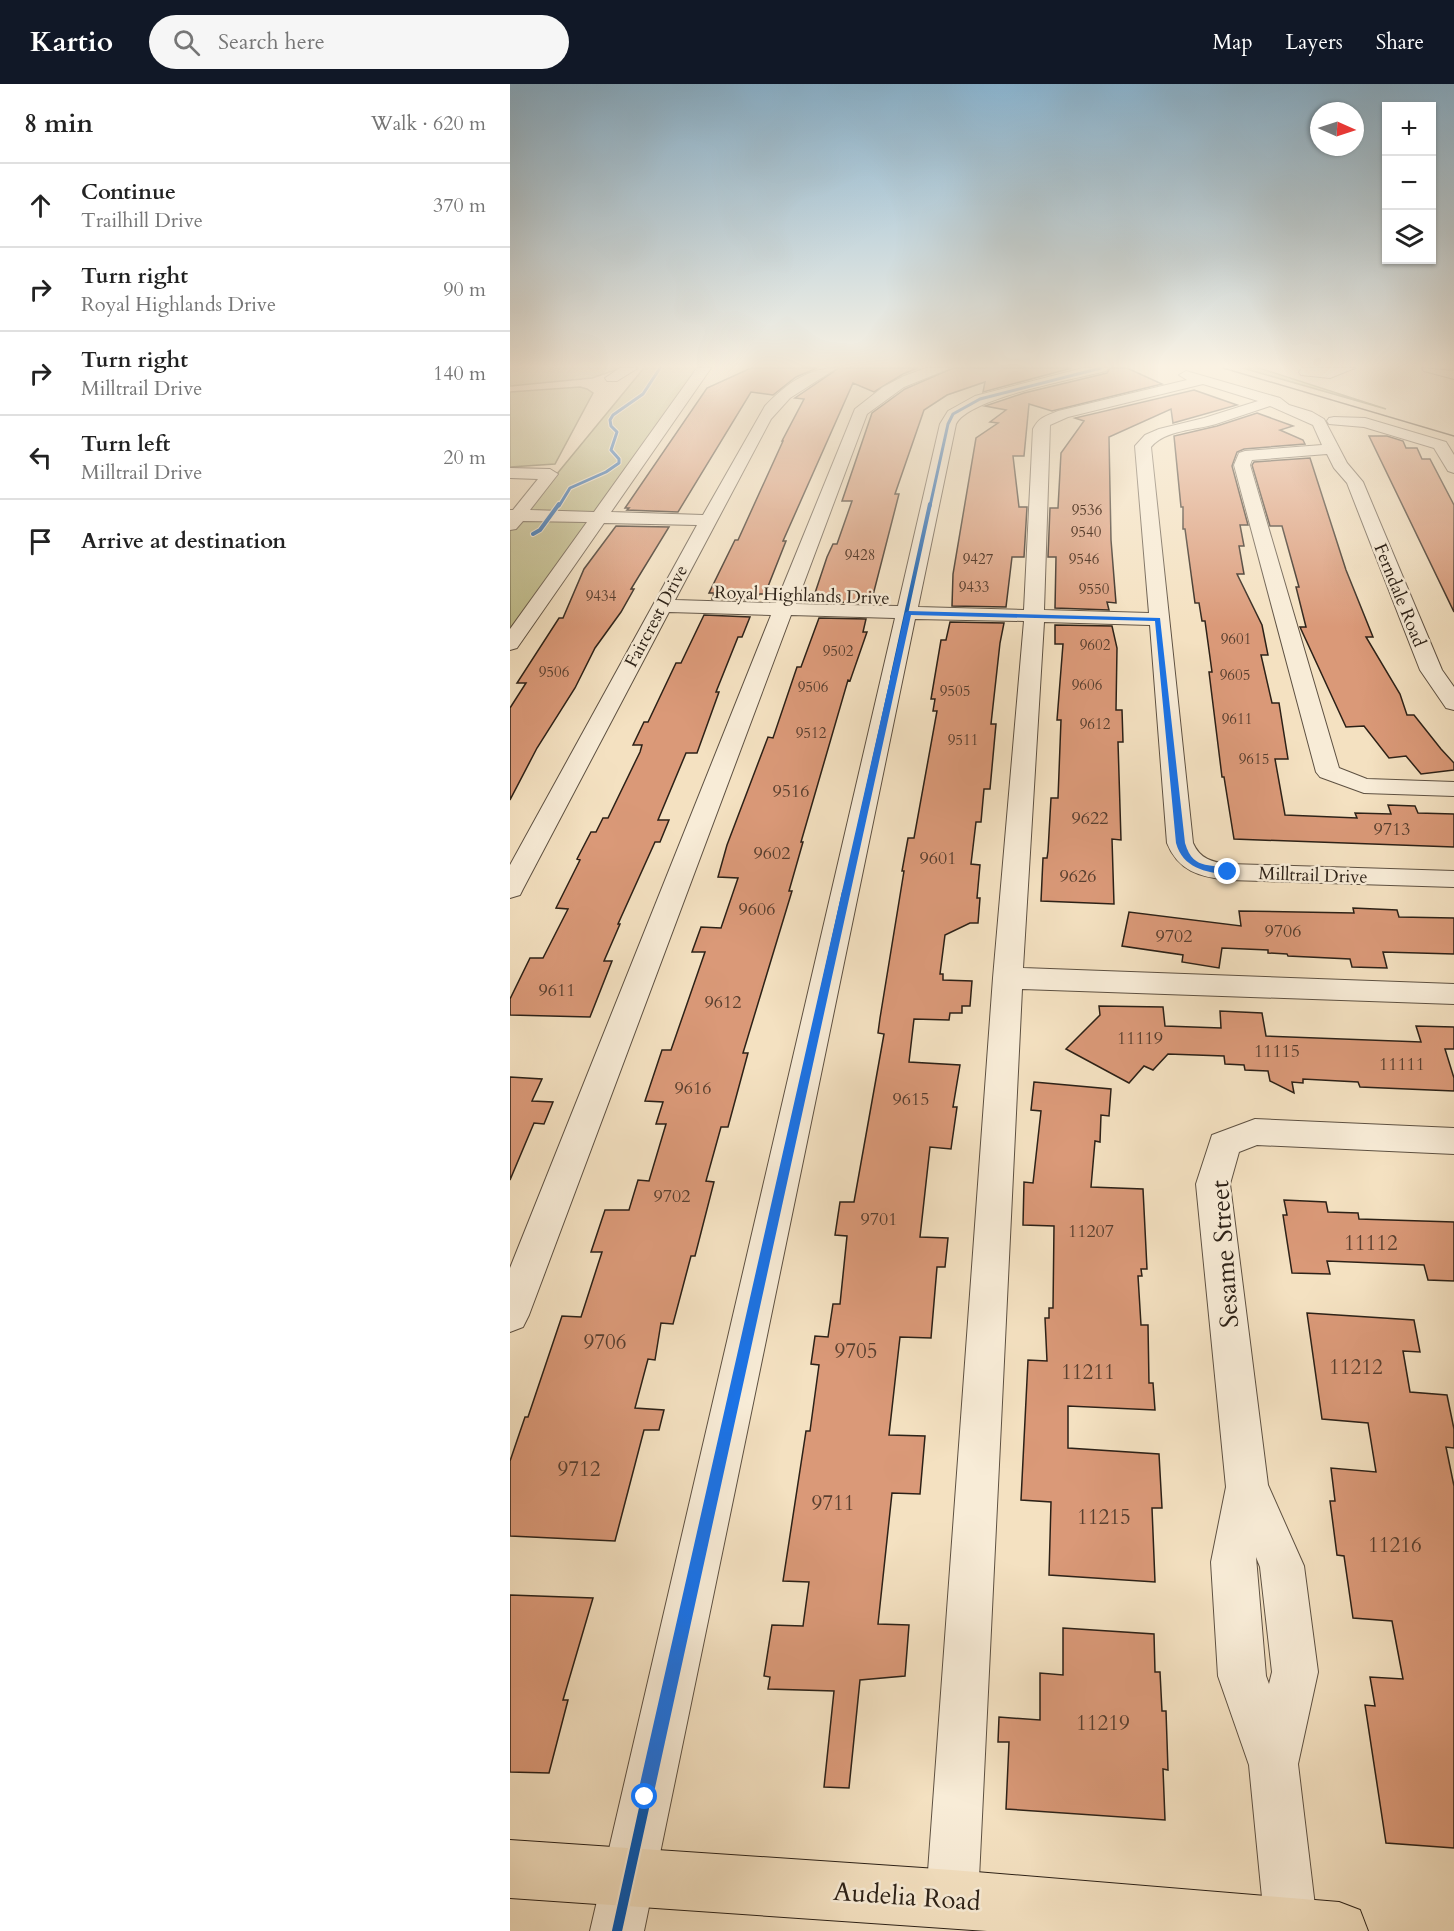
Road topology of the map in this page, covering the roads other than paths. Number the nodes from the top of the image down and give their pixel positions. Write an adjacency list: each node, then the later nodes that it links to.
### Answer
1 (644, 454): 14 (street)
2 (744, 454): 16 (street, Faircrest Drive)
3 (844, 454): 18 (street)
4 (942, 454): 19 (street)
5 (1040, 454): 20 (street)
6 (1144, 454): 21 (street, Milltrail Drive)
7 (1255, 454): 24 (street)
8 (1335, 454): 13 (street, Ferndale Road)
9 (1348, 454): 13 (street, Ferndale Road)
10 (1446, 454): 11 (street)
11 (1454, 468)
12 (510, 473): 15 (street)
13 (1355, 482): 23 (street, Ferndale Road)
14 (599, 518): 15 (street); 16 (street); 22 (street)
15 (513, 519)
16 (707, 520): 17 (street, Faircrest Drive)
17 (661, 606): 18 (street, Royal Highlands Drive); 26 (street, Faircrest Drive)
18 (783, 610): 19 (street, Royal Highlands Drive); 30 (street)
19 (908, 613): 20 (street, Royal Highlands Drive); 33 (street)
20 (1034, 616): 21 (street, Royal Highlands Drive); 27 (street)
21 (1158, 619): 25 (street, Milltrail Drive)
22 (510, 644)
23 (1454, 703)
24 (1454, 789)
25 (1454, 879)
26 (510, 889)
27 (1008, 978): 28 (street); 32 (street)
28 (1454, 994)
29 (1454, 1141): 34 (street, Sesame Street)
30 (510, 1315)
31 (510, 1869): 33 (main road, Audelia Road)
32 (952, 1899): 33 (main road, Audelia Road); 34 (main road, Audelia Road)
33 (622, 1905)
34 (1315, 1929)

